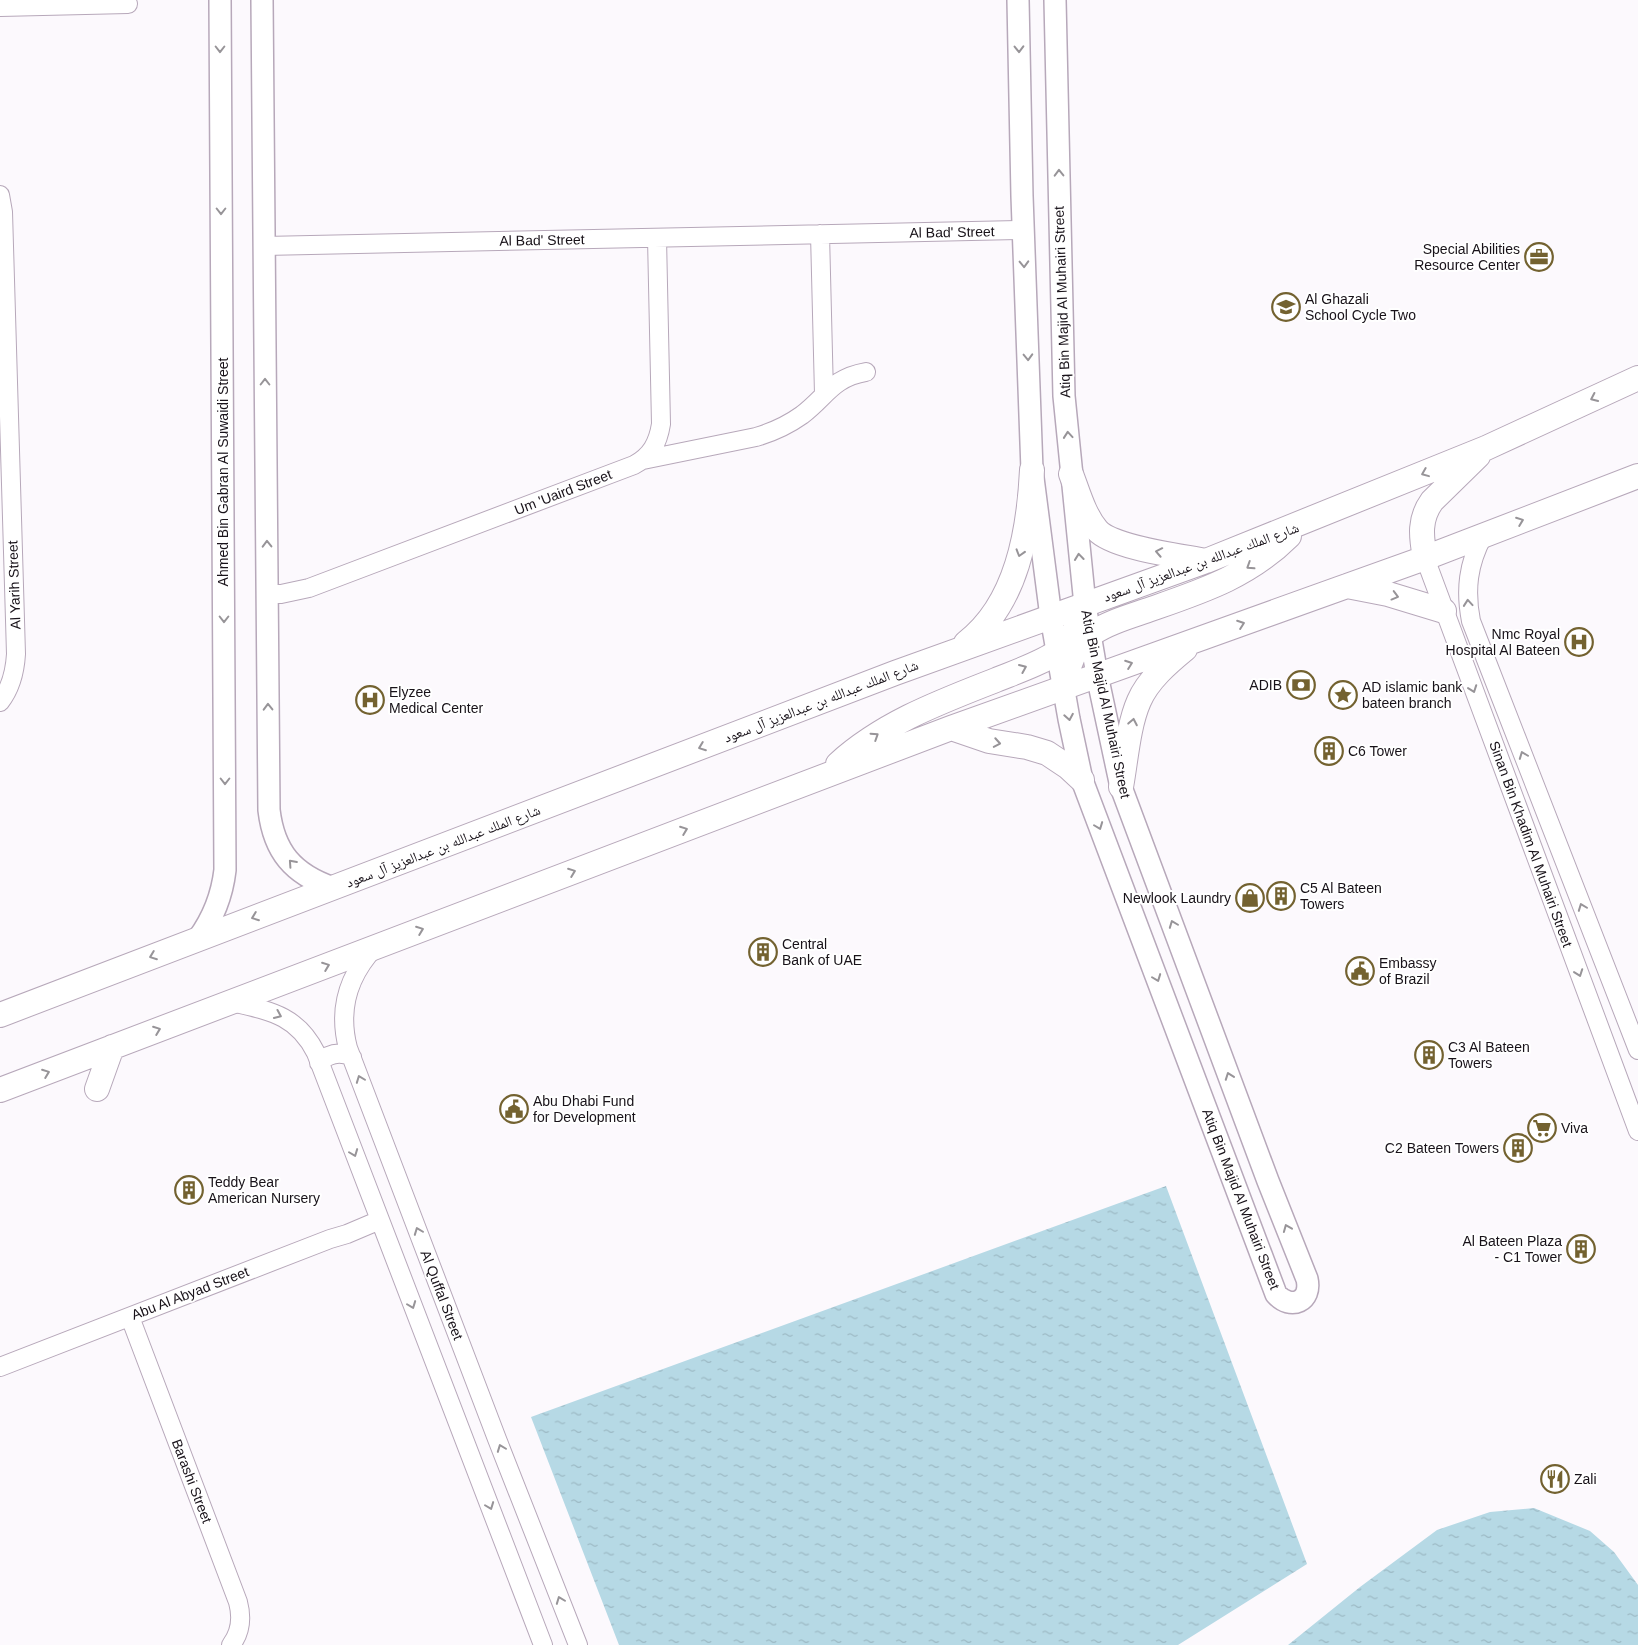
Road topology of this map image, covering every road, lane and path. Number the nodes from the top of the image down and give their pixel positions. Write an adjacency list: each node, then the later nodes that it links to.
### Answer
1 (220, 0): 41 (street, Ahmed Bin Gabran Al Suwaidi Street, one-way to 41)
2 (262, 0): 11 (street)
3 (1018, 0): 8 (street, Atiq Bin Majid Al Muhairi Street, one-way to 8)
4 (1055, 0): 18 (street, Atiq Bin Majid Al Muhairi Street, one-way to 4)
5 (128, 4): 6 (street)
6 (0, 7)
7 (0, 195): 35 (street, Al Yarih Street)
8 (1023, 230): 9 (street, Al Bad' Street); 17 (street, Atiq Bin Majid Al Muhairi Street, one-way to 17)
9 (820, 234): 10 (street, Al Bad' Street); 14 (street)
10 (657, 238): 11 (street, Al Bad' Street); 16 (street)
11 (264, 246): 25 (street, one-way to 11)
12 (866, 372): 14 (street, Um 'Uaird Street)
13 (1638, 378): 15 (main road, شارع الملك عبدالله بن عبدالعزيز آل سعود, one-way to 15)
14 (824, 394): 16 (street, Um 'Uaird Street)
15 (1486, 448): 20 (main road, شارع الملك عبدالله بن عبدالعزيز آل سعود, one-way to 20); 22 (main road)
16 (643, 460): 25 (street, Um 'Uaird Street)
17 (1032, 470): 28 (street, Atiq Bin Majid Al Muhairi Street); 32 (main road, one-way to 32)
18 (1071, 474): 23 (main road, one-way to 18); 26 (street, Atiq Bin Majid Al Muhairi Street, one-way to 18)
19 (1638, 476): 21 (main road, one-way to 19)
20 (1301, 524): 23 (main road, شارع الملك عبدالله بن عبدالعزيز آل سعود); 29 (main road, one-way to 29)
21 (1483, 536): 22 (main road); 46 (street, Sinan Bin Khadim Al Muhairi Street, one-way to 21)
22 (1425, 558): 24 (main road); 27 (street, Sinan Bin Khadim Al Muhairi Street)
23 (1206, 562): 26 (main road, شارع الملك عبدالله بن عبدالعزيز آل سعود)
24 (1347, 586): 27 (main road, one-way to 27); 30 (main road, one-way to 24)
25 (267, 594): 40 (street, one-way to 25)
26 (1084, 605): 28 (main road, شارع الملك عبدالله بن عبدالعزيز آل سعود); 29 (street, Atiq Bin Majid Al Muhairi Street); 31 (main road)
27 (1444, 611): 51 (street, Sinan Bin Khadim Al Muhairi Street, one-way to 51)
28 (1051, 617): 31 (street, Atiq Bin Majid Al Muhairi Street); 32 (main road, شارع الملك عبدالله بن عبدالعزيز آل سعود)
29 (1090, 634): 33 (street, Atiq Bin Majid Al Muhairi Street); 34 (main road)
30 (1195, 640): 33 (main road, one-way to 30); 39 (main road, one-way to 30)
31 (1057, 652): 34 (street, Atiq Bin Majid Al Muhairi Street); 37 (main road, one-way to 31)
32 (952, 653): 40 (main road, شارع الملك عبدالله بن عبدالعزيز آل سعود, one-way to 40)
33 (1097, 676): 34 (main road); 39 (street, Atiq Bin Majid Al Muhairi Street)
34 (1064, 687): 36 (main road); 38 (street, Atiq Bin Majid Al Muhairi Street, one-way to 38)
35 (0, 702)
36 (951, 728): 37 (main road); 38 (main road, one-way to 38)
37 (823, 777): 42 (main road, one-way to 37)
38 (1082, 780): 39 (street, Atiq Bin Majid Al Muhairi Street, one-way to 39)
39 (1121, 787)
40 (333, 888): 41 (main road, شارع الملك عبدالله بن عبدالعزيز آل سعود, one-way to 41)
41 (198, 939): 44 (main road, شارع الملك عبدالله بن عبدالعزيز آل سعود, one-way to 44)
42 (375, 947): 43 (main road, one-way to 42); 47 (street, Al Quffal Street)
43 (231, 1002): 45 (main road, one-way to 43); 48 (street, one-way to 48)
44 (0, 1015)
45 (112, 1047): 49 (main road); 50 (main road, one-way to 45)
46 (1638, 1050)
47 (352, 1057): 48 (street); 57 (street, Al Quffal Street, one-way to 47)
48 (319, 1062): 52 (street, one-way to 52)
49 (97, 1089)
50 (0, 1090)
51 (1638, 1131)
52 (380, 1220): 53 (street, Abu Al Abyad Street); 56 (street, one-way to 56)
53 (130, 1317): 54 (street, Abu Al Abyad Street); 55 (street, Barashi Street)
54 (0, 1367)
55 (232, 1645)
56 (543, 1645)
57 (578, 1645)

